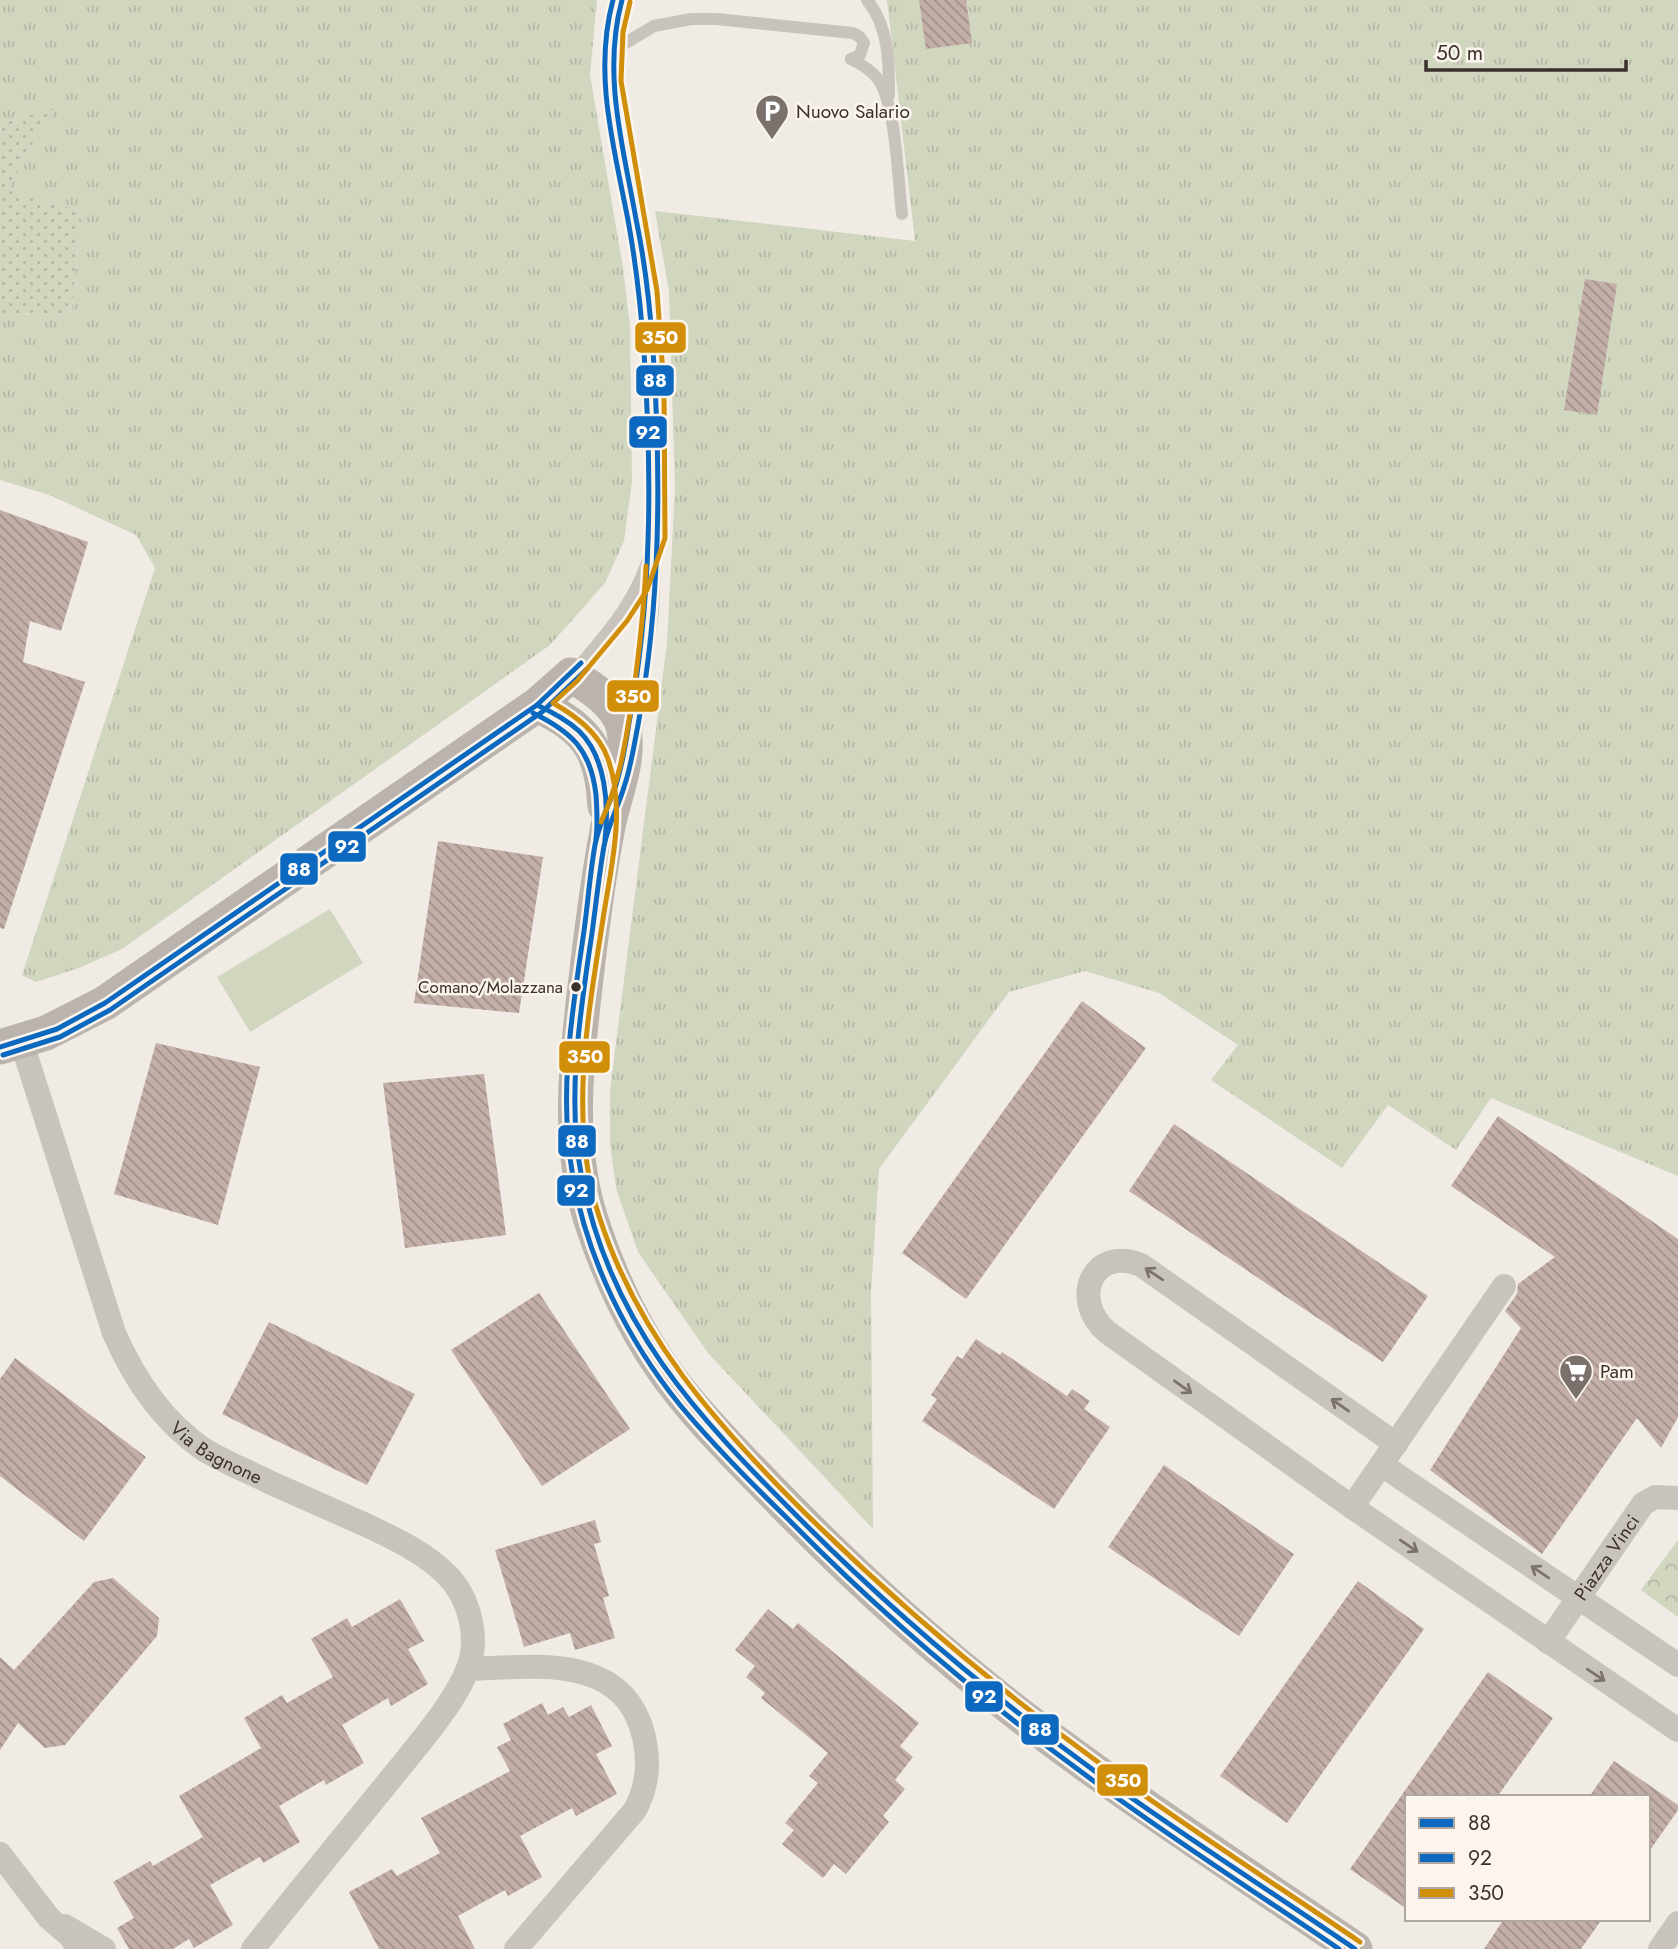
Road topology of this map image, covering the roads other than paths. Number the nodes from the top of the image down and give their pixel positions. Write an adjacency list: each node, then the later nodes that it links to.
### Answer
1 (622, 0): 3 (lane)
2 (867, 0): 4 (lane)
3 (611, 51): 4 (lane); 6 (lane)
4 (889, 109): 5 (lane)
5 (902, 214)
6 (656, 537): 7 (lane); 9 (lane)
7 (572, 675): 8 (street); 9 (street)
8 (537, 705): 9 (street); 10 (street)
9 (607, 830): 29 (street)
10 (7, 1037): 19 (street, Via Bagnone)
11 (1504, 1286): 12 (street)
12 (1396, 1444): 13 (street); 15 (street, one-way to 15)
13 (1382, 1465): 15 (street); 16 (street, one-way to 13)
14 (1678, 1498): 16 (street, Piazza Vinci)
15 (1352, 1507): 17 (street, one-way to 17)
16 (1578, 1598): 17 (street, Piazza Vinci); 18 (street)
17 (1548, 1642): 20 (street, one-way to 20)
18 (1678, 1665)
19 (468, 1669): 27 (street, Via Bagnone); 28 (street)
20 (1678, 1730)
21 (0, 1854): 22 (street)
22 (49, 1918): 24 (street); 25 (street); 26 (street)
23 (1678, 1923): 30 (street)
24 (60, 1949)
25 (79, 1949)
26 (104, 1949)
27 (253, 1949)
28 (516, 1949)
29 (1354, 1949)
30 (1661, 1949)

